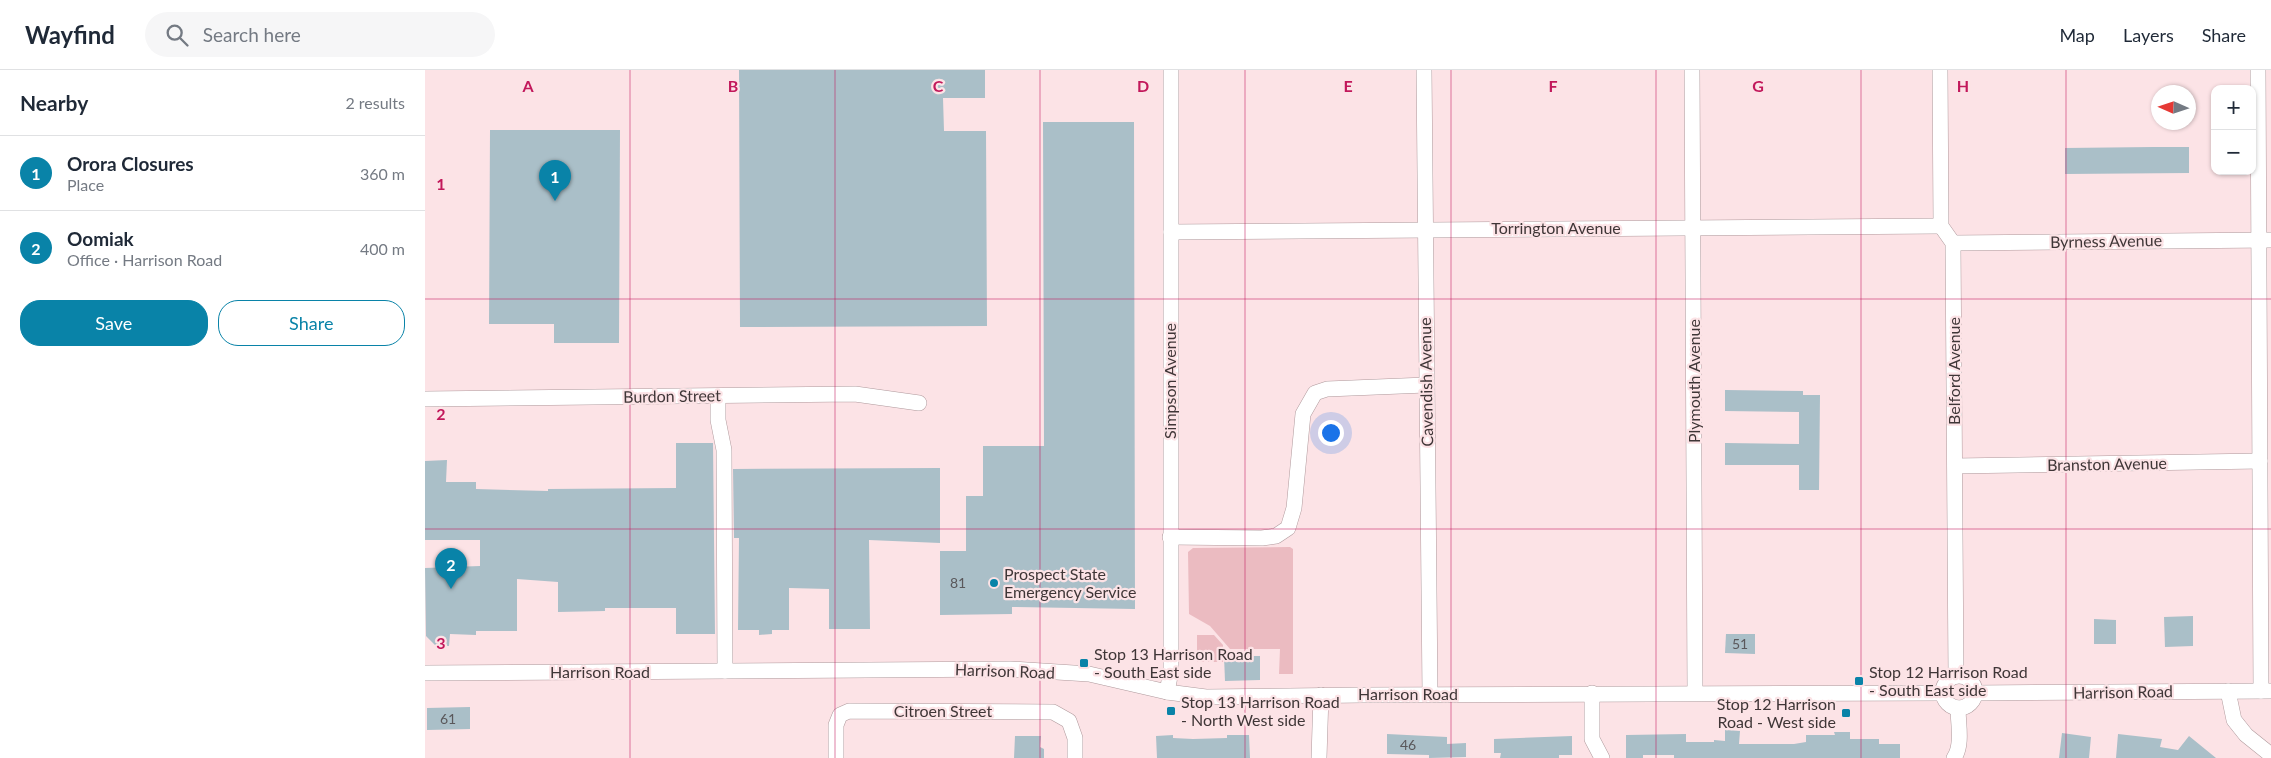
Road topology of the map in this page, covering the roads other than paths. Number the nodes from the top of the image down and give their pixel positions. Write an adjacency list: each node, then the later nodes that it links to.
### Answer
1 (1171, 70): 9 (street, Simpson Avenue)
2 (1424, 70): 8 (street, Cavendish Avenue)
3 (1692, 70): 7 (street, Plymouth Avenue)
4 (1940, 70): 6 (street)
5 (2258, 70): 10 (street)
6 (1941, 226): 7 (street, Torrington Avenue); 11 (street)
7 (1693, 227): 8 (street, Torrington Avenue); 26 (street, Plymouth Avenue)
8 (1425, 229): 9 (street, Torrington Avenue); 12 (street, Cavendish Avenue)
9 (1171, 232): 18 (street, Simpson Avenue)
10 (2265, 240): 11 (street, Byrness Avenue); 16 (street)
11 (1953, 243): 17 (street, Belford Avenue)
12 (1426, 386): 18 (street); 29 (street, Cavendish Avenue)
13 (718, 396): 14 (street, Burdon Street); 15 (street, Burdon Street); 19 (street)
14 (425, 399)
15 (919, 404)
16 (2260, 462): 17 (street, Branston Avenue); 23 (street)
17 (1955, 466): 21 (street, Belford Avenue)
18 (1170, 537): 24 (street, Simpson Avenue)
19 (725, 671): 20 (street, Harrison Road); 24 (street, Harrison Road)
20 (425, 673)
21 (1956, 676): 27 (street); 28 (street)
22 (2228, 691): 23 (street, Harrison Road); 28 (street, Harrison Road); 32 (street)
23 (2266, 691)
24 (1167, 692): 30 (street, Harrison Road)
25 (1592, 693): 26 (street, Harrison Road); 29 (street, Harrison Road); 36 (street)
26 (1695, 693): 27 (street, Harrison Road)
27 (1943, 693): 31 (street)
28 (1975, 693): 31 (street)
29 (1430, 694): 30 (street, Harrison Road)
30 (1321, 695): 35 (street)
31 (1958, 708): 37 (street)
32 (2271, 755)
33 (837, 758): 34 (street, Citroen Street)
34 (1075, 758)
35 (1319, 758)
36 (1602, 758)
37 (1954, 758)

